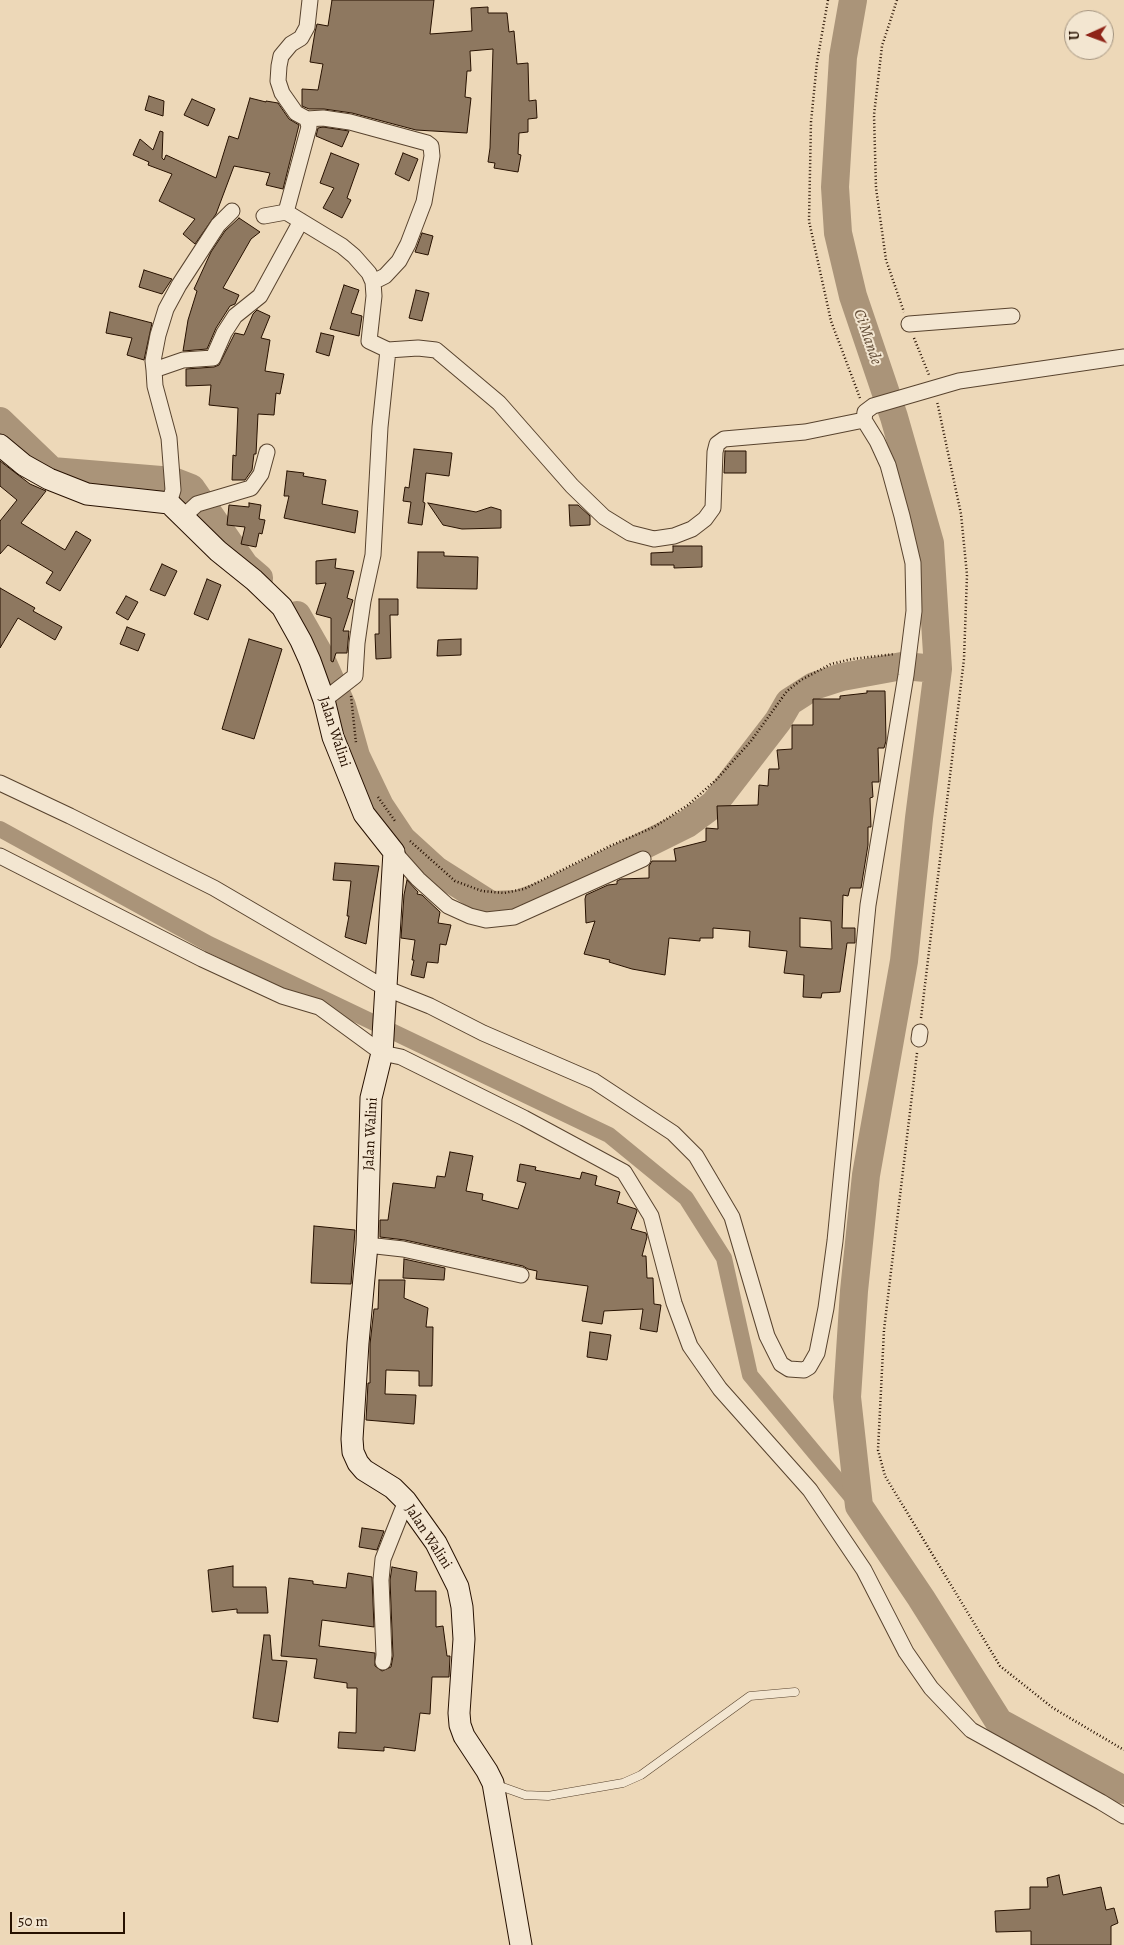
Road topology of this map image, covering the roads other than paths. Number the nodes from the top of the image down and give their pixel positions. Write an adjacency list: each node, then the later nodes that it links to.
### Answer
1 (310, 0): 2 (street)
2 (307, 118): 4 (street); 7 (street)
3 (232, 211): 12 (street)
4 (286, 212): 5 (street); 6 (street)
5 (264, 216)
6 (301, 221): 7 (street); 12 (street)
7 (373, 282): 10 (street)
8 (1012, 316): 9 (street)
9 (908, 324)
10 (388, 350): 13 (street); 17 (street)
11 (1124, 357): 13 (street)
12 (154, 370): 16 (street)
13 (867, 413): 22 (street)
14 (0, 444): 16 (street)
15 (267, 452): 16 (street)
16 (184, 498): 17 (street, Jalan Walini)
17 (327, 698): 19 (street, Jalan Walini)
18 (0, 783): 22 (street)
19 (401, 846): 21 (street); 22 (street, Jalan Walini)
20 (0, 856): 23 (street)
21 (643, 859)
22 (384, 992): 23 (street, Jalan Walini)
23 (382, 1050): 24 (street, Jalan Walini); 30 (street)
24 (367, 1246): 25 (street); 26 (street, Jalan Walini)
25 (521, 1275)
26 (406, 1501): 27 (street); 29 (street, Jalan Walini)
27 (383, 1662)
28 (795, 1692): 29 (lane)
29 (492, 1784): 31 (street, Jalan Walini)
30 (1124, 1816)
31 (521, 1945)

